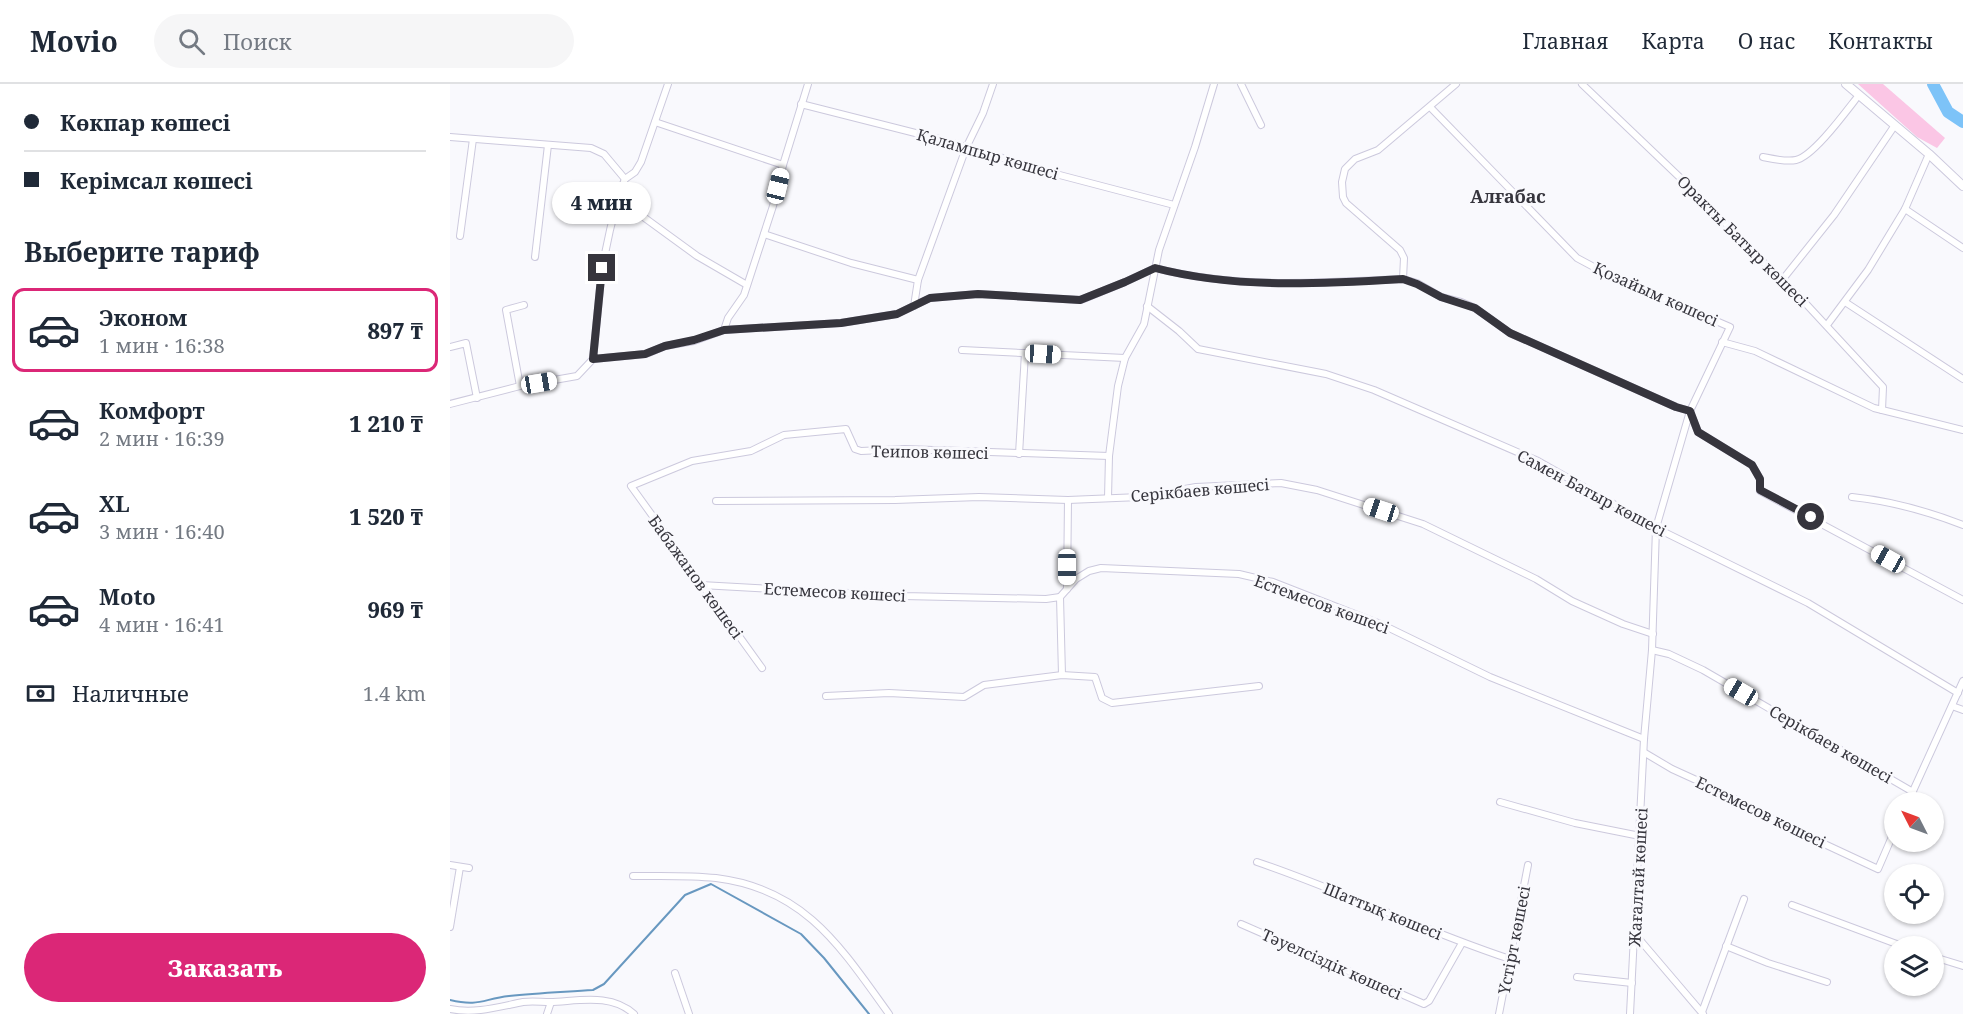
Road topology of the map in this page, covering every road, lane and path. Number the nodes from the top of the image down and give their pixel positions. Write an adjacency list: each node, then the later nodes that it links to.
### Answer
1 (668, 84): 12 (street)
2 (808, 84): 10 (street)
3 (993, 84): 18 (street)
4 (1214, 84): 25 (street)
5 (1241, 84): 14 (street)
6 (1456, 84): 11 (street)
7 (1582, 84): 33 (street, Оракты Батыр көшесі)
8 (1846, 84): 9 (main road)
9 (1859, 95): 13 (main road); 20 (street)
10 (801, 104): 18 (street, Қалампыр көшесі); 21 (street)
11 (1430, 107): 32 (street); 42 (street, Қозайым көшесі)
12 (655, 122): 21 (street); 22 (street)
13 (1895, 124): 19 (main road); 33 (street)
14 (1262, 125)
15 (450, 137): 16 (street)
16 (473, 139): 17 (street); 28 (street)
17 (548, 145): 22 (street); 30 (street)
18 (966, 148): 25 (street, Қалампыр көшесі); 34 (street)
19 (1929, 154): 23 (main road); 26 (street)
20 (1763, 158)
21 (783, 165): 27 (street)
22 (625, 178): 24 (street)
23 (1963, 186)
24 (619, 194): 35 (street); 47 (street)
25 (1174, 205): 31 (street)
26 (1905, 208): 29 (street); 36 (street)
27 (764, 234): 34 (street); 35 (street)
28 (460, 236)
29 (1963, 248)
30 (536, 257)
31 (1155, 268): 32 (street); 38 (street); 39 (street)
32 (1403, 279): 53 (street)
33 (1783, 279): 40 (street, Оракты Батыр көшесі)
34 (918, 280): 38 (street)
35 (747, 285): 41 (street)
36 (1845, 302): 40 (street); 48 (street)
37 (524, 305): 49 (street)
38 (914, 306): 41 (street)
39 (1147, 306): 46 (street); 63 (street, Самен Батыр көшесі)
40 (1827, 325): 52 (street, Оракты Батыр көшесі)
41 (724, 330): 47 (street)
42 (1722, 342): 52 (street, Қозайым көшесі); 53 (street)
43 (450, 347): 50 (street)
44 (962, 350): 45 (street)
45 (1025, 353): 46 (street); 55 (street)
46 (1125, 358): 56 (street)
47 (593, 359): 49 (street)
48 (1963, 379)
49 (520, 386): 50 (street)
50 (477, 398): 51 (street)
51 (450, 404)
52 (1882, 410): 54 (street, Қозайым көшесі)
53 (1690, 411): 63 (street); 67 (street)
54 (1963, 430)
55 (1019, 454): 56 (street, Теипов көшесі); 57 (street, Теипов көшесі)
56 (1109, 456): 59 (street)
57 (631, 486): 64 (street, Бабажанов көшесі)
58 (1852, 497): 62 (street)
59 (1108, 498): 60 (street, Серікбаев көшесі); 68 (street, Серікбаев көшесі)
60 (1068, 500): 61 (street, Серікбаев көшесі); 65 (street)
61 (716, 501)
62 (1963, 525)
63 (1656, 528): 68 (street); 74 (street, Самен Батыр көшесі)
64 (701, 585): 66 (street, Естемесов көшесі); 70 (street, Бабажанов көшесі)
65 (1067, 590): 66 (street, Естемесов көшесі); 78 (street, Естемесов көшесі)
66 (1060, 597): 71 (street)
67 (1963, 600)
68 (1653, 634): 69 (street, Жағалтай көшесі)
69 (1652, 650): 78 (street, Жағалтай көшесі); 80 (street, Серікбаев көшесі)
70 (762, 668)
71 (1062, 675): 73 (street); 75 (street)
72 (1963, 681): 74 (street)
73 (1259, 686)
74 (1958, 693): 76 (street)
75 (826, 696)
76 (1952, 706): 77 (street); 80 (street)
77 (1963, 710)
78 (1644, 739): 79 (street, Жағалтай көшесі)
79 (1645, 753): 82 (street, Жағалтай көшесі); 83 (street, Естемесов көшесі)
80 (1913, 792)
81 (1500, 802): 82 (street)
82 (1640, 836): 94 (street, Жағалтай көшесі)
83 (1885, 852)
84 (1257, 862): 96 (street, Шаттық көшесі)
85 (450, 865): 87 (street)
86 (1528, 865): 98 (street, Үстірт көшесі)
87 (460, 867): 88 (street); 93 (street)
88 (469, 868)
89 (633, 876): 111 (street)
90 (1744, 898): 97 (street)
91 (1792, 905): 95 (street)
92 (1241, 924): 96 (street, Тәуелсіздік көшесі)
93 (450, 927)
94 (1634, 933): 104 (street, Жағалтай көшесі); 107 (street)
95 (1884, 939)
96 (1462, 943): 98 (street, Шаттық көшесі)
97 (1726, 946): 103 (street); 107 (street)
98 (1510, 959): 112 (street, Үстірт көшесі)
99 (1944, 960): 100 (street)
100 (1963, 966)
101 (675, 973): 110 (street)
102 (1577, 977): 104 (street)
103 (1827, 982)
104 (1632, 983): 113 (street, Жағалтай көшесі)
105 (551, 1002): 106 (street); 108 (street); 109 (street)
106 (451, 1011)
107 (1702, 1013)
108 (547, 1014)
109 (634, 1014)
110 (689, 1014)
111 (889, 1014)
112 (1499, 1014)
113 (1630, 1014)

